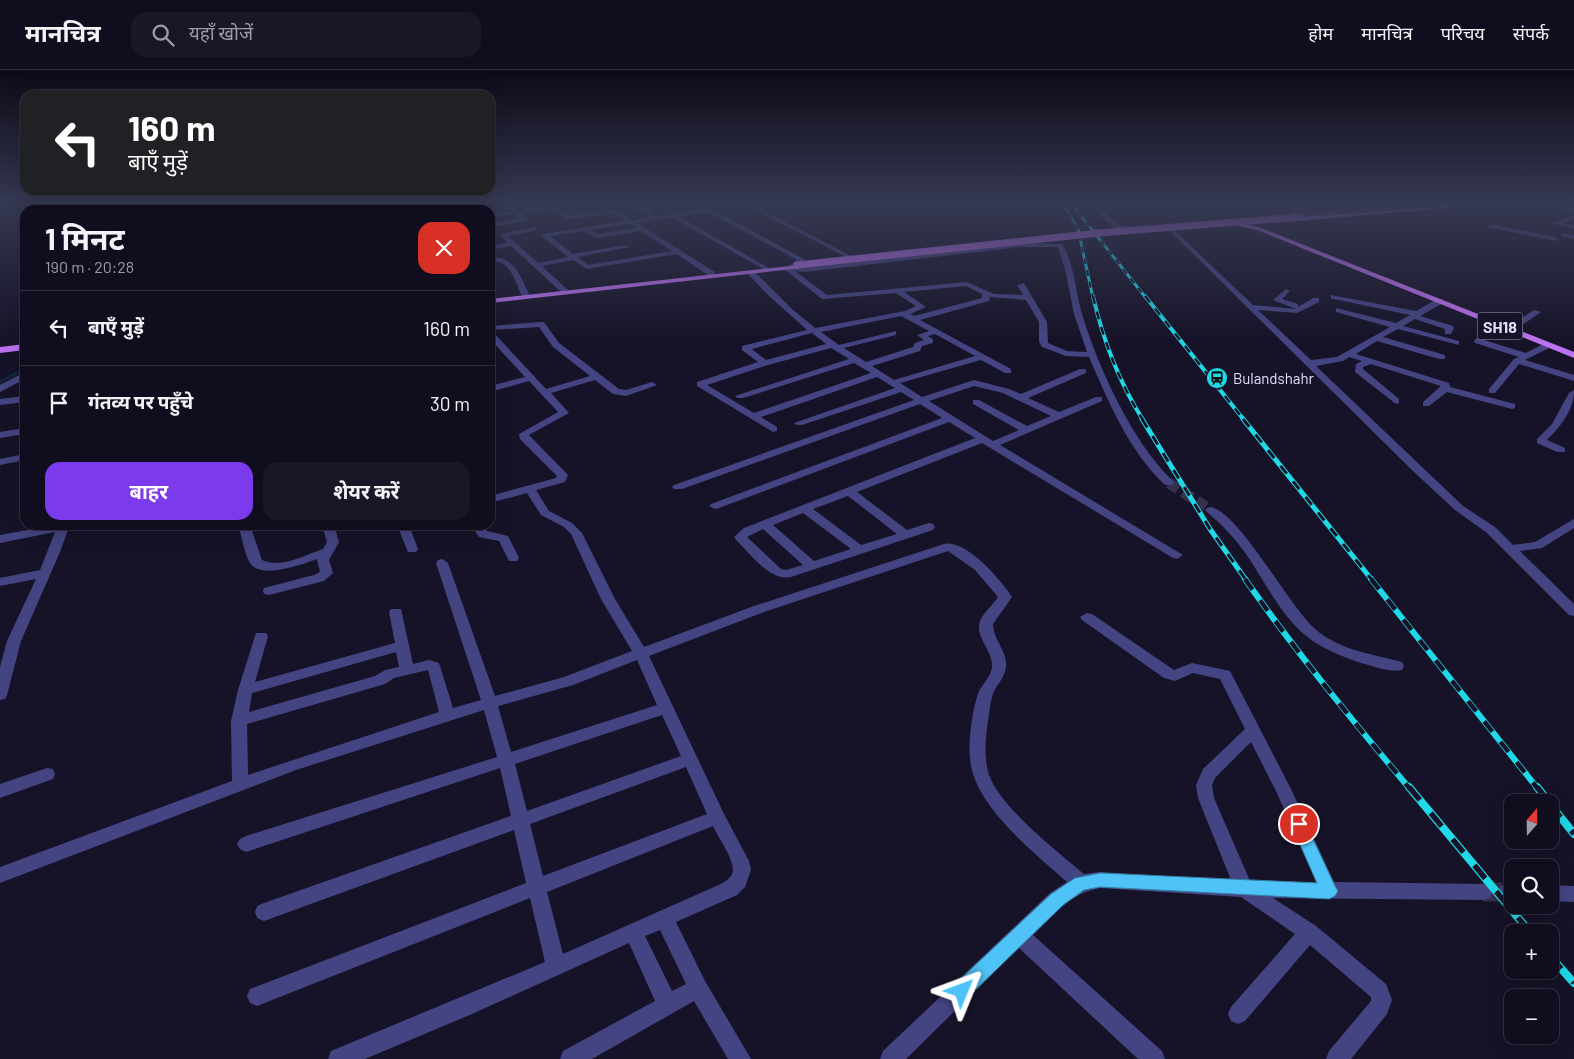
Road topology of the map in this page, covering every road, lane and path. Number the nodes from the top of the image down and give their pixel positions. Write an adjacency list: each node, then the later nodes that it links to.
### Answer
1 (518, 249): 22 (street)
2 (562, 249): 17 (street)
3 (613, 249): 15 (street)
4 (675, 249): 16 (street)
5 (732, 249): 24 (street)
6 (785, 249): 23 (street)
7 (835, 249): 18 (street)
8 (921, 249): 18 (street)
9 (950, 249): 23 (main road, SH18, bridge)
10 (971, 249): 23 (main road, SH18, bridge)
11 (985, 249): 23 (street)
12 (1061, 249): 66 (street)
13 (1192, 249): 43 (street)
14 (1310, 249): 41 (main road, SH18)
15 (602, 251): 17 (street)
16 (679, 252): 17 (street); 26 (street)
17 (572, 257): 22 (street)
18 (850, 257): 23 (street)
19 (495, 259): 20 (street)
20 (509, 264): 21 (street); 33 (street)
21 (495, 266)
22 (536, 266): 29 (street)
23 (795, 266): 24 (main road, SH18); 25 (main road, SH18); 31 (street)
24 (767, 269): 26 (main road, SH18)
25 (750, 273): 37 (main road, SH18); 53 (street)
26 (712, 274): 29 (main road, SH18)
27 (1021, 285): 39 (street)
28 (937, 287): 31 (street); 32 (street); 34 (street)
29 (564, 290): 33 (main road, SH18)
30 (1286, 290): 44 (street)
31 (898, 291): 47 (street)
32 (945, 293)
33 (525, 294): 36 (main road, SH18)
34 (986, 294): 39 (street); 42 (street)
35 (1334, 297): 48 (street)
36 (495, 298)
37 (495, 298)
38 (952, 298): 42 (street)
39 (1028, 298): 66 (street)
40 (1316, 300): 44 (street)
41 (1440, 301): 48 (street); 52 (main road, SH18)
42 (962, 305): 49 (street)
43 (1252, 307): 44 (street); 75 (street)
44 (1302, 309)
45 (1339, 310): 50 (street)
46 (1537, 312): 52 (street)
47 (902, 313): 49 (street); 53 (street)
48 (1415, 315): 50 (street); 55 (street)
49 (913, 319): 54 (street)
50 (1396, 326): 57 (street); 60 (street)
51 (495, 328): 80 (street)
52 (1510, 330): 61 (main road, SH18)
53 (812, 331): 62 (street); 74 (street)
54 (934, 332): 69 (street); 76 (street)
55 (1448, 332)
56 (893, 333): 62 (street)
57 (1377, 338): 65 (street); 70 (street)
58 (1482, 338): 67 (street)
59 (495, 339): 82 (street)
60 (1456, 343)
61 (1548, 345): 67 (street); 68 (main road, SH18)
62 (833, 347): 71 (street); 74 (street)
63 (20, 349): 64 (main road)
64 (0, 351)
65 (1348, 354): 72 (street); 75 (street)
66 (1092, 355): 115 (street)
67 (1526, 356): 73 (street)
68 (1574, 356)
69 (982, 357): 77 (street); 84 (street)
70 (1442, 357)
71 (854, 360): 76 (street); 93 (street)
72 (1371, 361): 86 (street); 98 (street)
73 (1517, 361): 83 (street); 90 (street)
74 (765, 362): 104 (street)
75 (1310, 363): 135 (street)
76 (864, 366): 79 (street)
77 (1008, 371)
78 (1083, 371): 94 (street)
79 (878, 374): 84 (street); 104 (street)
80 (597, 377): 85 (street); 91 (street)
81 (20, 378): 87 (street)
82 (531, 378): 88 (street); 91 (street)
83 (1574, 378)
84 (892, 383): 89 (street)
85 (652, 385)
86 (1445, 388): 101 (street); 102 (street)
87 (0, 389)
88 (495, 389)
89 (901, 389): 97 (street); 106 (street)
90 (1492, 391)
91 (545, 392): 117 (street)
92 (1574, 393): 112 (street)
93 (740, 396)
94 (1020, 398): 97 (street); 103 (street)
95 (1099, 399): 103 (street)
96 (20, 400): 99 (street)
97 (921, 401): 105 (street); 116 (street)
98 (1396, 401)
99 (0, 402)
100 (976, 402): 108 (street)
101 (1426, 404)
102 (1512, 406)
103 (1059, 416): 108 (street)
104 (753, 417): 107 (street)
105 (948, 419): 111 (street); 120 (street)
106 (799, 424)
107 (774, 429)
108 (1026, 430): 111 (street)
109 (20, 432): 110 (street)
110 (0, 435)
111 (987, 442): 118 (street); 138 (street)
112 (1561, 450)
113 (20, 458): 114 (street)
114 (0, 462)
115 (1169, 483)
116 (678, 486)
117 (530, 489): 119 (street); 150 (street)
118 (850, 492): 121 (street); 132 (street)
119 (495, 499)
120 (715, 506)
121 (805, 509): 124 (street); 136 (street)
122 (1212, 510): 152 (street)
123 (1574, 523): 135 (street)
124 (765, 525): 141 (street); 141 (street)
125 (929, 527): 132 (street)
126 (44, 530): 133 (street)
127 (61, 530): 142 (street)
128 (246, 530): 137 (street)
129 (329, 530): 137 (street)
130 (405, 530): 134 (street)
131 (480, 530): 139 (street)
132 (906, 535): 136 (street)
133 (0, 539)
134 (412, 549)
135 (1510, 549): 146 (street)
136 (860, 550): 141 (street)
137 (328, 551): 144 (street)
138 (1177, 556)
139 (513, 558)
140 (442, 563): 156 (street)
141 (812, 566)
142 (44, 573): 143 (street); 151 (street)
143 (0, 582)
144 (269, 591)
145 (396, 612): 149 (street)
146 (1574, 612)
147 (1087, 617): 160 (street)
148 (261, 636): 154 (street)
149 (403, 646): 153 (street); 154 (street)
150 (641, 654): 156 (street); 157 (street); 170 (street)
151 (4, 663): 155 (street)
152 (1397, 666)
153 (407, 670): 158 (street); 159 (street)
154 (245, 690): 159 (street)
155 (0, 695)
156 (490, 704): 158 (street); 162 (street)
157 (667, 708): 161 (street); 162 (street)
158 (447, 715): 164 (street)
159 (239, 721): 164 (street)
160 (1253, 731): 172 (street); 173 (street)
161 (691, 759): 166 (street); 167 (street)
162 (506, 761): 167 (street); 168 (street)
163 (47, 774): 165 (street)
164 (240, 784): 169 (street)
165 (0, 791)
166 (717, 817): 171 (street); 178 (street)
167 (520, 820): 171 (street); 177 (street)
168 (246, 844)
169 (0, 875)
170 (1081, 883): 172 (street); 181 (street)
171 (537, 887): 182 (street); 184 (street)
172 (1244, 889): 173 (street); 179 (street)
173 (1329, 891): 174 (street)
174 (1483, 892)
175 (1559, 893): 176 (street)
176 (1574, 894)
177 (264, 912)
178 (665, 920): 180 (street); 183 (street)
179 (1309, 932): 186 (street); 192 (street)
180 (634, 933): 182 (street); 185 (street)
181 (1019, 935): 190 (street); 191 (street)
182 (556, 967): 187 (street)
183 (698, 988): 185 (street); 189 (street)
184 (257, 996)
185 (668, 1005): 188 (street)
186 (1238, 1014)
187 (339, 1059)
188 (571, 1059)
189 (740, 1059)
190 (891, 1059)
191 (1154, 1059)
192 (1337, 1059)

